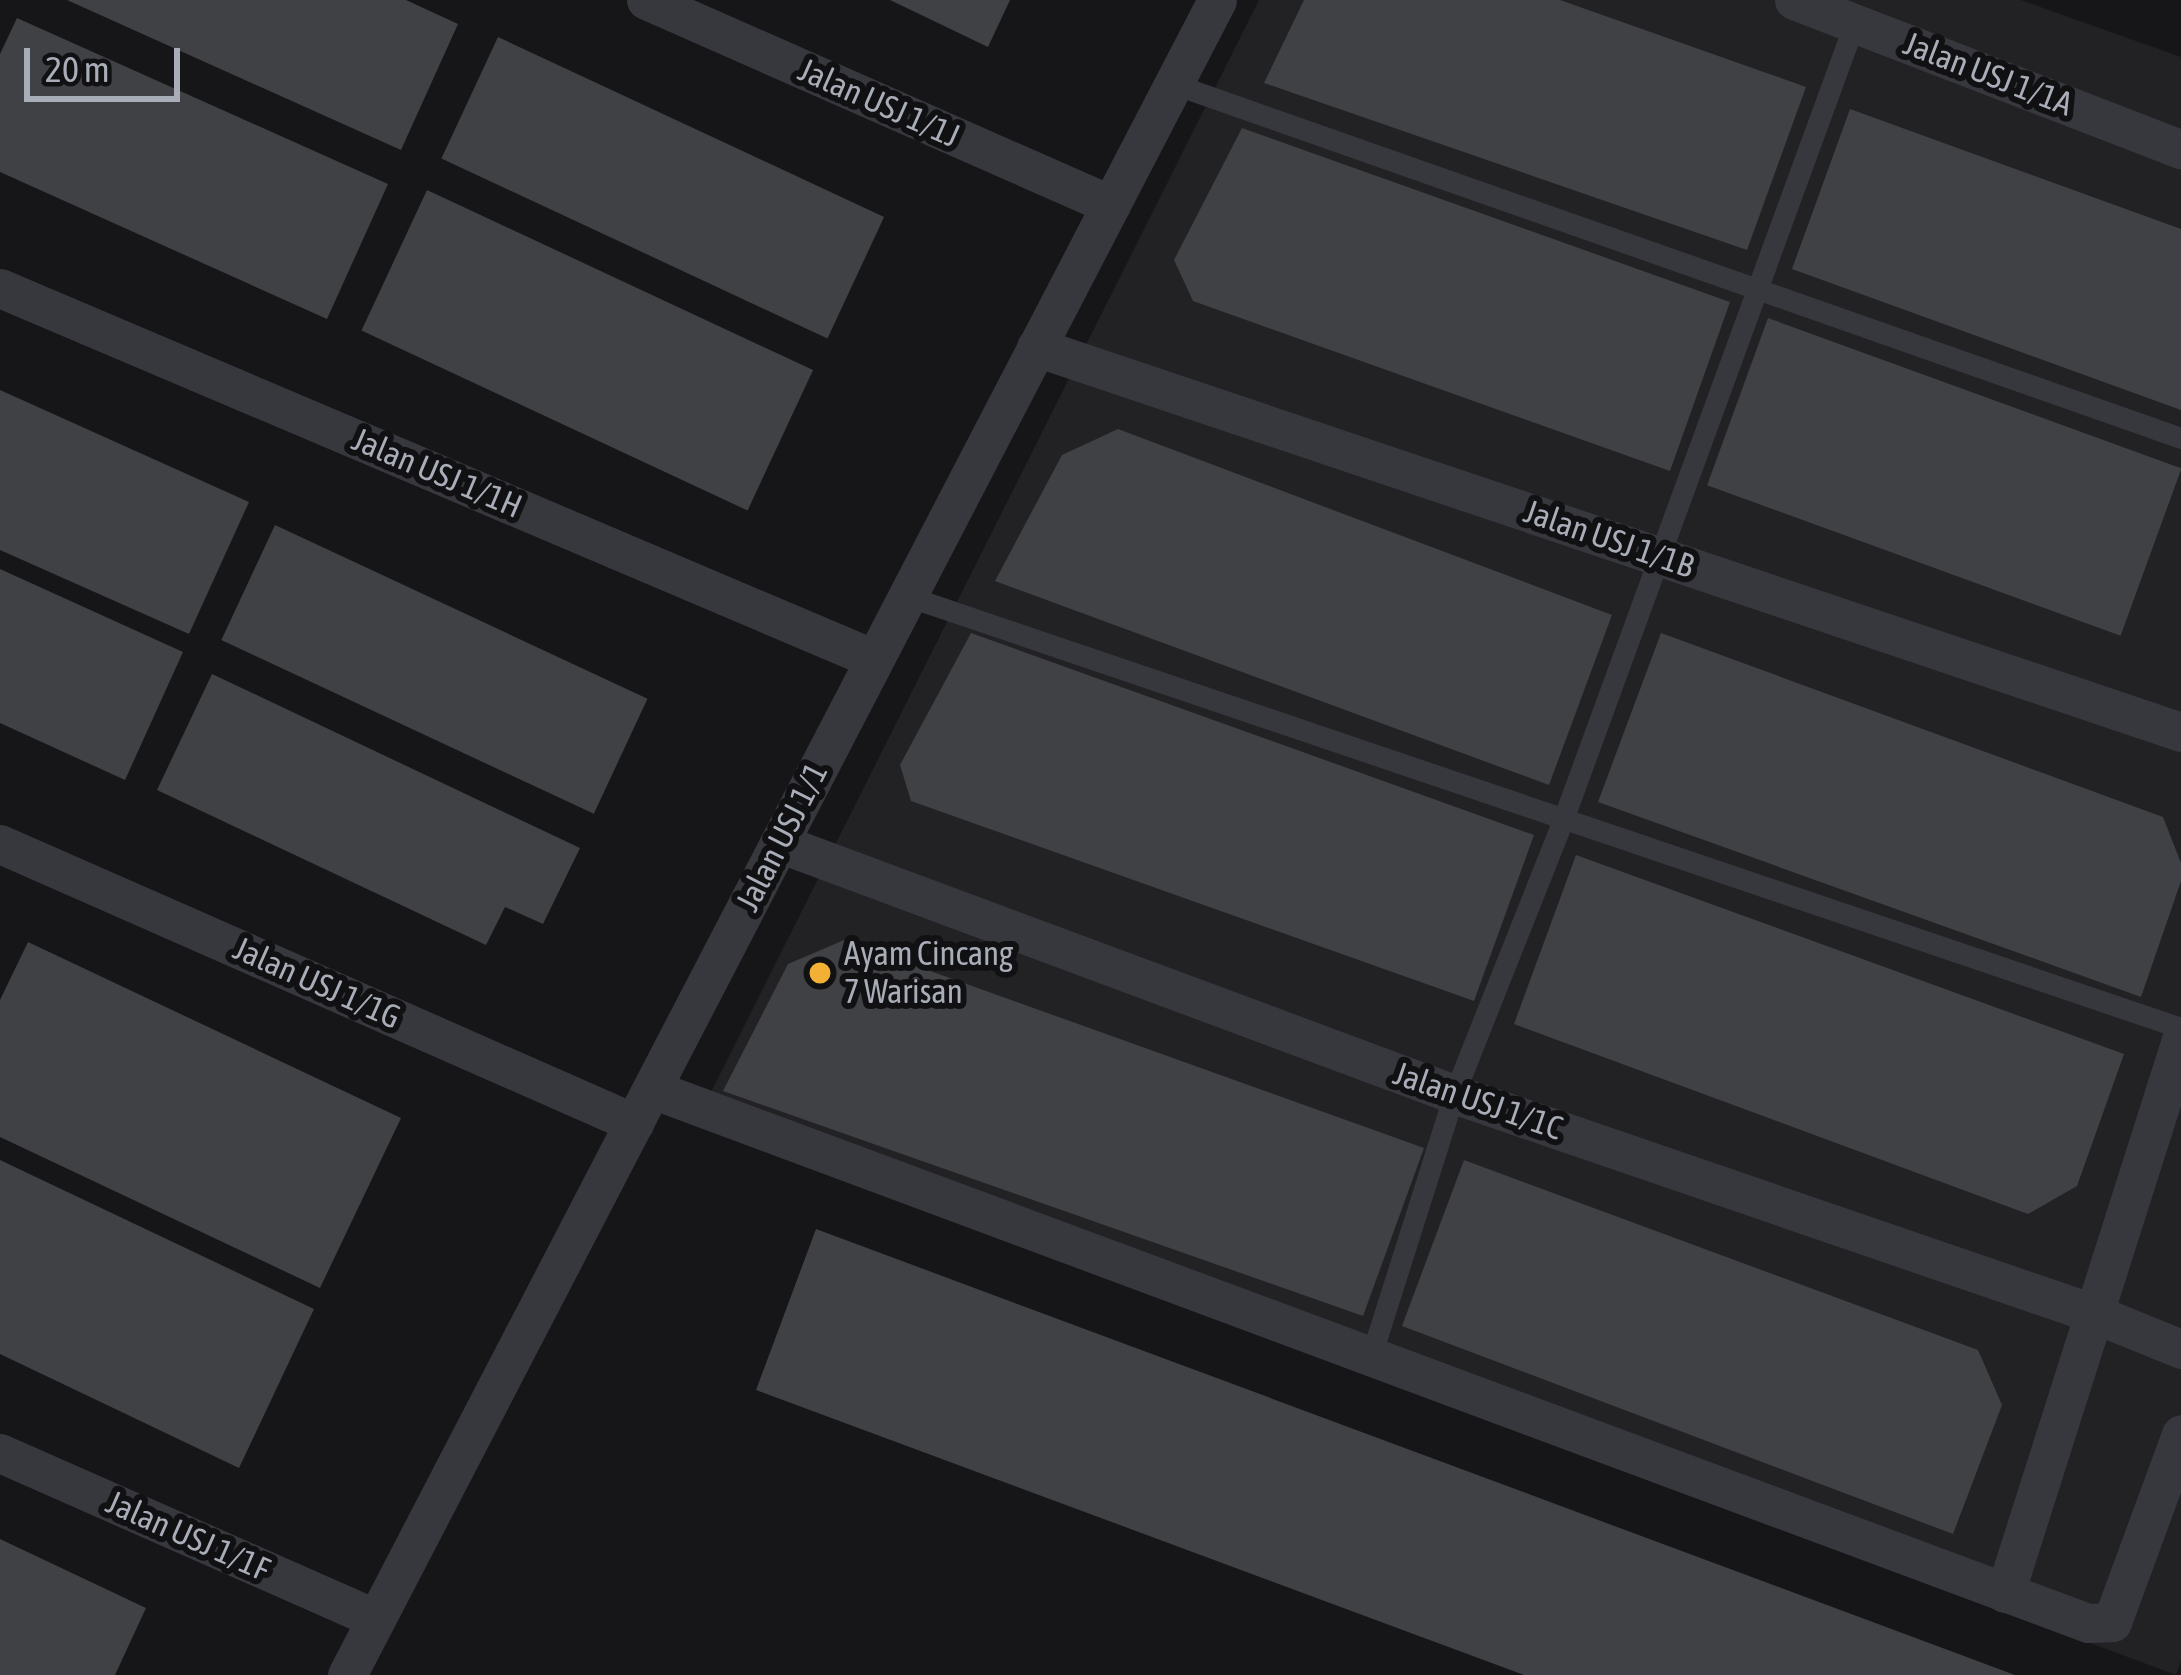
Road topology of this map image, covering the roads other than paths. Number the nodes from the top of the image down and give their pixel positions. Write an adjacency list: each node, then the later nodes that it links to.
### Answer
1 (646, 0): 7 (street, Jalan USJ 1/1J)
2 (1217, 0): 5 (street, Jalan USJ 1/1)
3 (1794, 0): 4 (street, Jalan USJ 1/1A)
4 (1855, 22): 6 (street, Jalan USJ 1/1A); 9 (lane)
5 (1174, 84): 7 (street, Jalan USJ 1/1); 9 (lane)
6 (2181, 149)
7 (1111, 206): 10 (street, Jalan USJ 1/1)
8 (0, 288): 14 (street, Jalan USJ 1/1H)
9 (1758, 288): 11 (lane); 12 (lane)
10 (1036, 347): 12 (street, Jalan USJ 1/1B); 13 (street, Jalan USJ 1/1)
11 (2181, 438)
12 (1659, 555): 15 (street, Jalan USJ 1/1B); 16 (lane)
13 (907, 596): 14 (street, Jalan USJ 1/1); 16 (lane)
14 (874, 659): 17 (street, Jalan USJ 1/1)
15 (2181, 733)
16 (1564, 817): 19 (lane); 21 (lane)
17 (779, 843): 21 (street, Jalan USJ 1/1C); 22 (street, Jalan USJ 1/1)
18 (0, 844): 22 (street, Jalan USJ 1/1G)
19 (2181, 1028)
20 (2181, 1040): 23 (street)
21 (1454, 1094): 23 (street, Jalan USJ 1/1C); 25 (lane)
22 (643, 1106): 25 (street, Jalan USJ 1/1G); 29 (street, Jalan USJ 1/1)
23 (2095, 1313): 24 (street, Jalan USJ 1/1C); 28 (street)
24 (2181, 1349)
25 (1371, 1356): 28 (street, Jalan USJ 1/1G)
26 (2181, 1434): 28 (street, Jalan USJ 1/1G)
27 (0, 1453): 29 (street, Jalan USJ 1/1F)
28 (2006, 1593)
29 (376, 1618): 30 (street, Jalan USJ 1/1)
30 (347, 1675)

